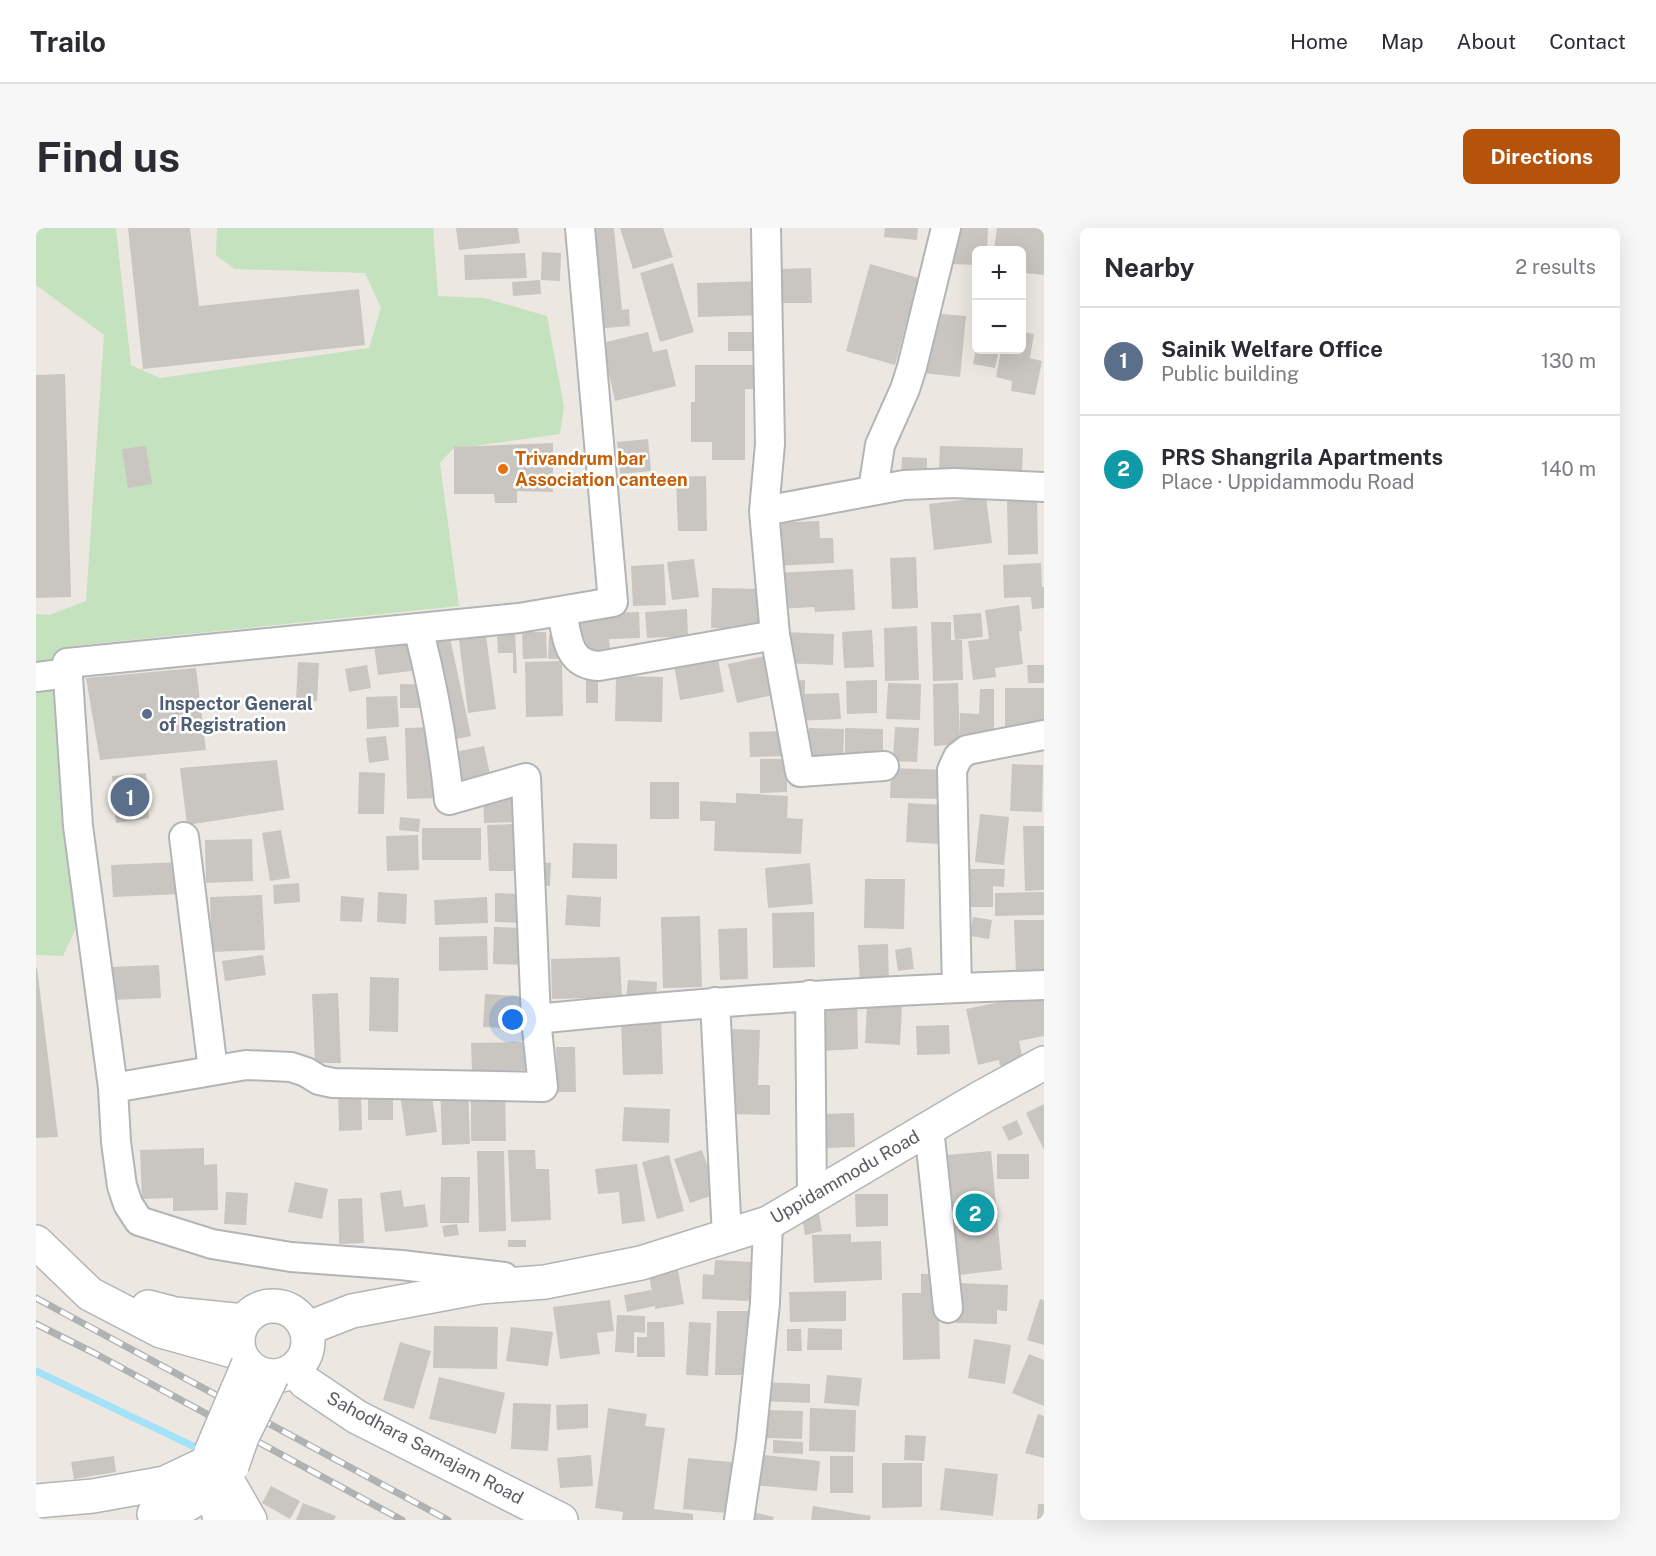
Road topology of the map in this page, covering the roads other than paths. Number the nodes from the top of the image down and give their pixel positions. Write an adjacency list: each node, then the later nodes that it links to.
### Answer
1 (580, 228): 7 (street)
2 (766, 228): 6 (street)
3 (946, 228): 5 (street)
4 (1044, 487): 5 (street)
5 (873, 490): 6 (street)
6 (764, 512): 9 (street)
7 (562, 610): 8 (street); 9 (street)
8 (418, 628): 10 (street); 19 (street)
9 (775, 635): 13 (street)
10 (68, 673): 11 (street); 22 (street)
11 (36, 677)
12 (1044, 735): 16 (street)
13 (884, 766)
14 (184, 837): 21 (street)
15 (1044, 985): 16 (street)
16 (957, 988): 17 (street)
17 (810, 995): 18 (street); 24 (street)
18 (715, 1002): 19 (street); 26 (street)
19 (536, 1019): 21 (street)
20 (1044, 1063): 23 (main road, Uppidammodu Road)
21 (213, 1070): 22 (street)
22 (113, 1088): 28 (street)
23 (929, 1128): 24 (main road, Uppidammodu Road); 30 (street)
24 (812, 1198): 25 (main road, Uppidammodu Road)
25 (768, 1222): 26 (main road, Uppidammodu Road); 41 (street)
26 (727, 1236): 28 (main road, Uppidammodu Road)
27 (36, 1242): 29 (main road)
28 (545, 1282): 31 (main road, Uppidammodu Road)
29 (90, 1294): 32 (main road); 33 (main road)
30 (948, 1308)
31 (299, 1320): 32 (main road); 33 (main road)
32 (244, 1321): 33 (main road)
33 (263, 1366): 34 (main road, bridge); 40 (main road, Sahodhara Samajam Road)
34 (218, 1470): 35 (main road); 37 (main road); 38 (main road); 39 (main road)
35 (93, 1496): 36 (main road); 37 (main road)
36 (36, 1501)
37 (160, 1517)
38 (220, 1520)
39 (250, 1520)
40 (561, 1520)
41 (739, 1520)

